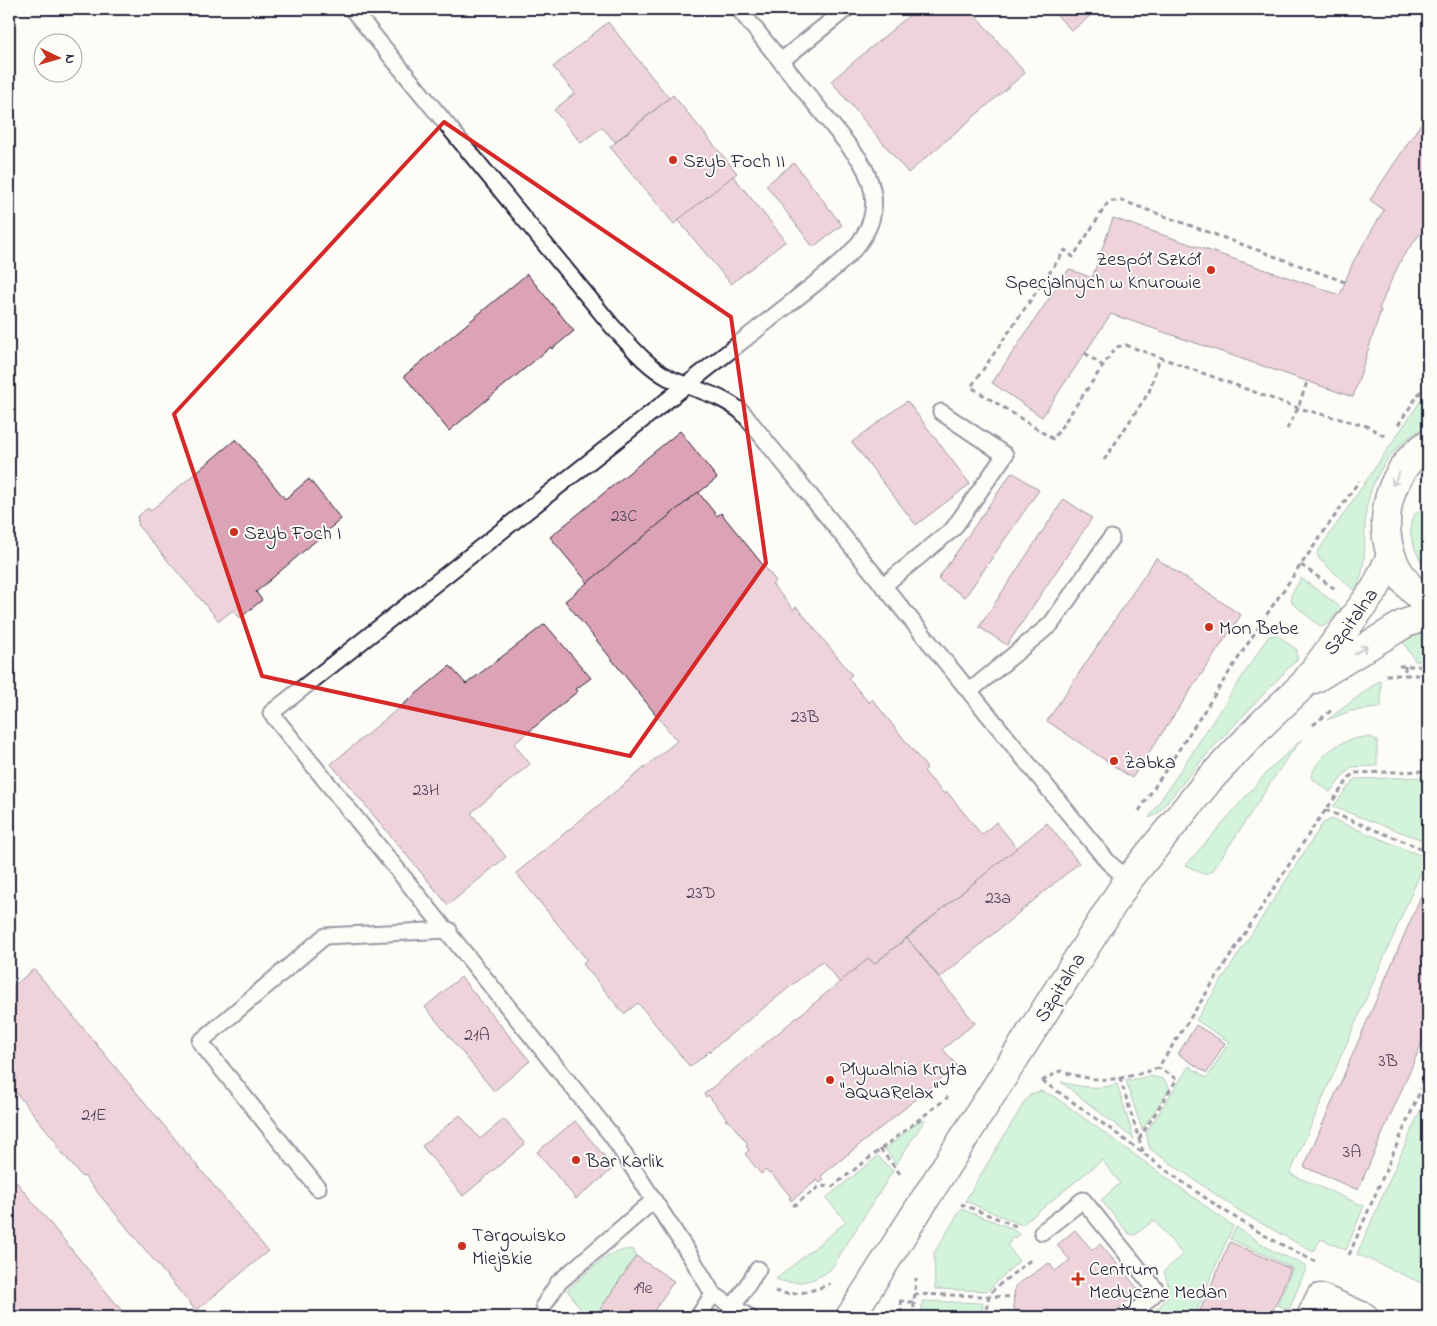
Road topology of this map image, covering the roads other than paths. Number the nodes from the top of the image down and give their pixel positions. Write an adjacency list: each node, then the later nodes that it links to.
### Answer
1 (352, 9): 5 (lane)
2 (739, 9): 4 (lane)
3 (846, 9): 4 (lane)
4 (781, 61): 5 (lane)
5 (686, 384): 10 (lane); 16 (lane)
6 (941, 412): 10 (lane)
7 (1428, 444): 9 (street, one-way to 9)
8 (1111, 538): 14 (lane)
9 (1391, 556): 11 (street); 13 (street, Szpitalna)
10 (883, 586): 14 (lane)
11 (1428, 602)
12 (1428, 615): 13 (street, Szpitalna, one-way to 12)
13 (1304, 684): 15 (street, Szpitalna)
14 (970, 691): 15 (lane)
15 (1128, 880): 26 (street, Szpitalna)
16 (449, 930): 17 (lane); 18 (lane)
17 (318, 1188)
18 (653, 1201): 21 (lane); 22 (lane)
19 (1042, 1232): 27 (lane)
20 (758, 1269): 23 (lane)
21 (713, 1294): 23 (lane); 24 (lane)
22 (544, 1305)
23 (733, 1307): 25 (lane)
24 (698, 1317)
25 (747, 1317)
26 (850, 1317)
27 (1130, 1317)
28 (1311, 1317): 29 (street)
29 (1364, 1317)

